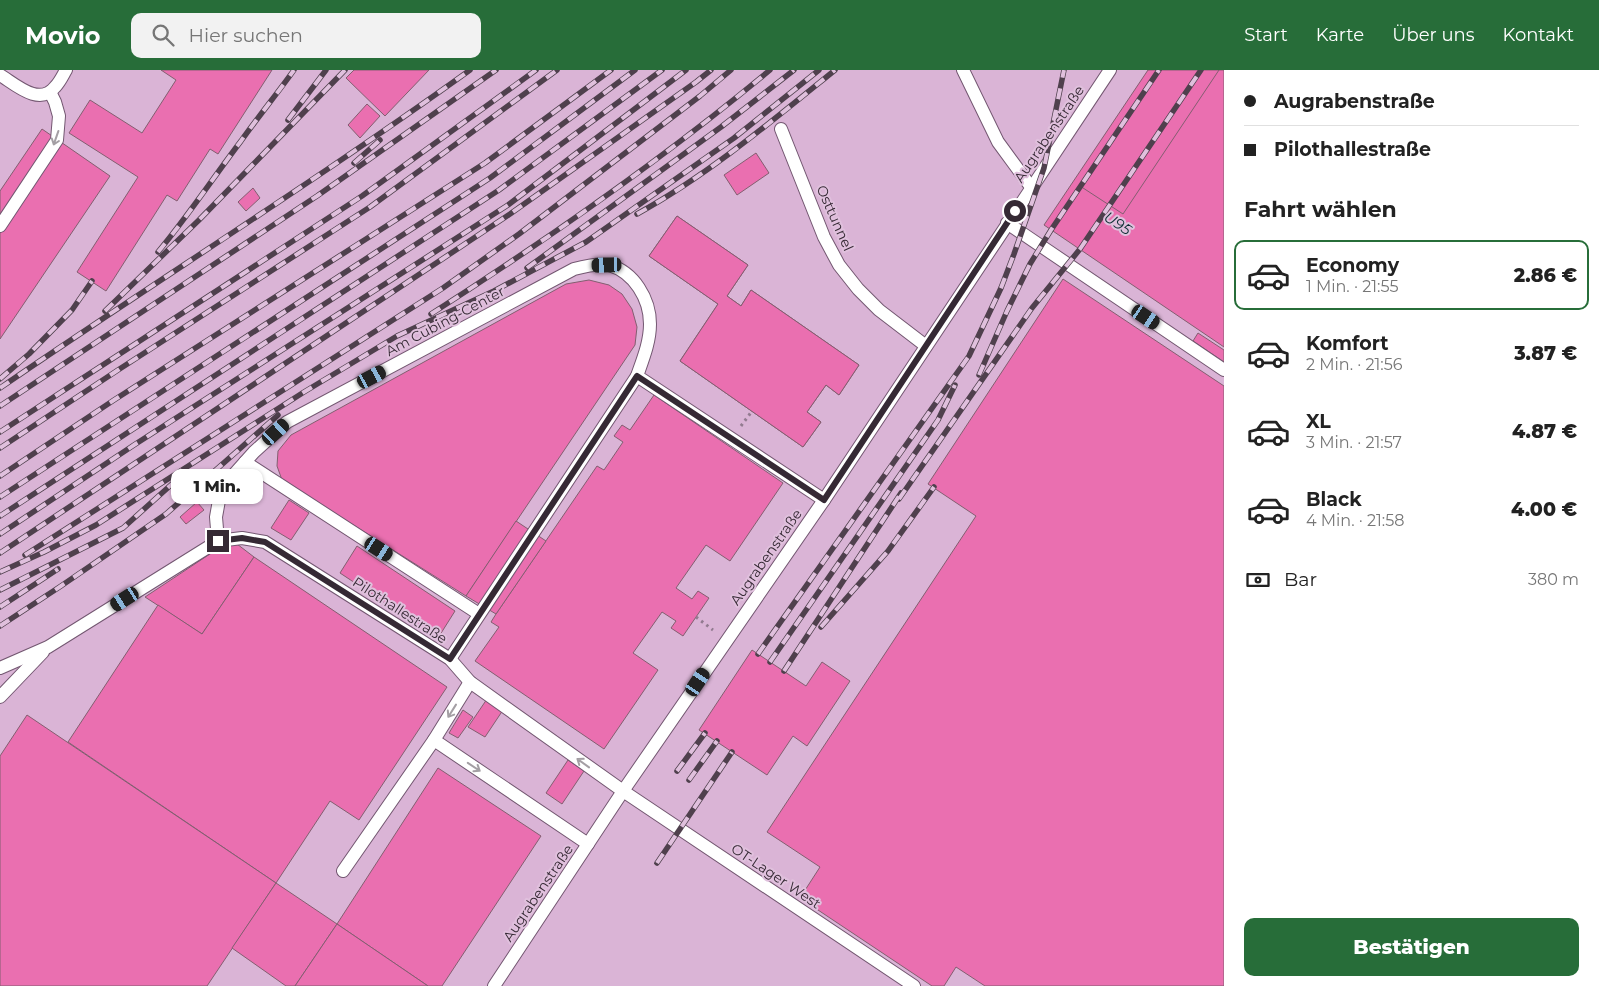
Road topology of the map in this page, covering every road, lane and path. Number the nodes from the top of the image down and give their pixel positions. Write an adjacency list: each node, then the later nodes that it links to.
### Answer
1 (66, 70): 5 (lane)
2 (963, 70): 7 (lane)
3 (1110, 70): 7 (lane, Augrabenstraße)
4 (0, 75): 5 (lane)
5 (50, 92): 9 (lane, one-way to 9)
6 (781, 129): 10 (lane, Osttunnel)
7 (1031, 187): 8 (lane, Augrabenstraße)
8 (1007, 223): 10 (lane, Augrabenstraße); 11 (lane)
9 (0, 226)
10 (926, 346): 14 (lane, Augrabenstraße)
11 (1224, 370)
12 (637, 376): 13 (lane, Am Cubing-Center); 14 (lane); 16 (lane, Am Cubing-Center)
13 (245, 462): 15 (lane, Am Cubing-Center); 16 (lane)
14 (824, 500): 25 (lane, Augrabenstraße)
15 (218, 541): 19 (lane); 20 (lane, Pilothallestraße)
16 (479, 614): 20 (lane, Am Cubing-Center)
17 (696, 617): 18 (path)
18 (713, 630)
19 (48, 647): 21 (lane); 23 (lane)
20 (450, 659): 22 (lane, Pilothallestraße)
21 (0, 668)
22 (470, 682): 24 (lane, one-way to 24); 25 (lane, Pilothallestraße, one-way to 22)
23 (0, 697)
24 (434, 740): 26 (lane, one-way to 26); 27 (lane)
25 (623, 791): 26 (lane, Augrabenstraße); 29 (lane, OT-Lager West)
26 (588, 844): 28 (lane, Augrabenstraße)
27 (343, 872)
28 (494, 986)
29 (914, 986)

